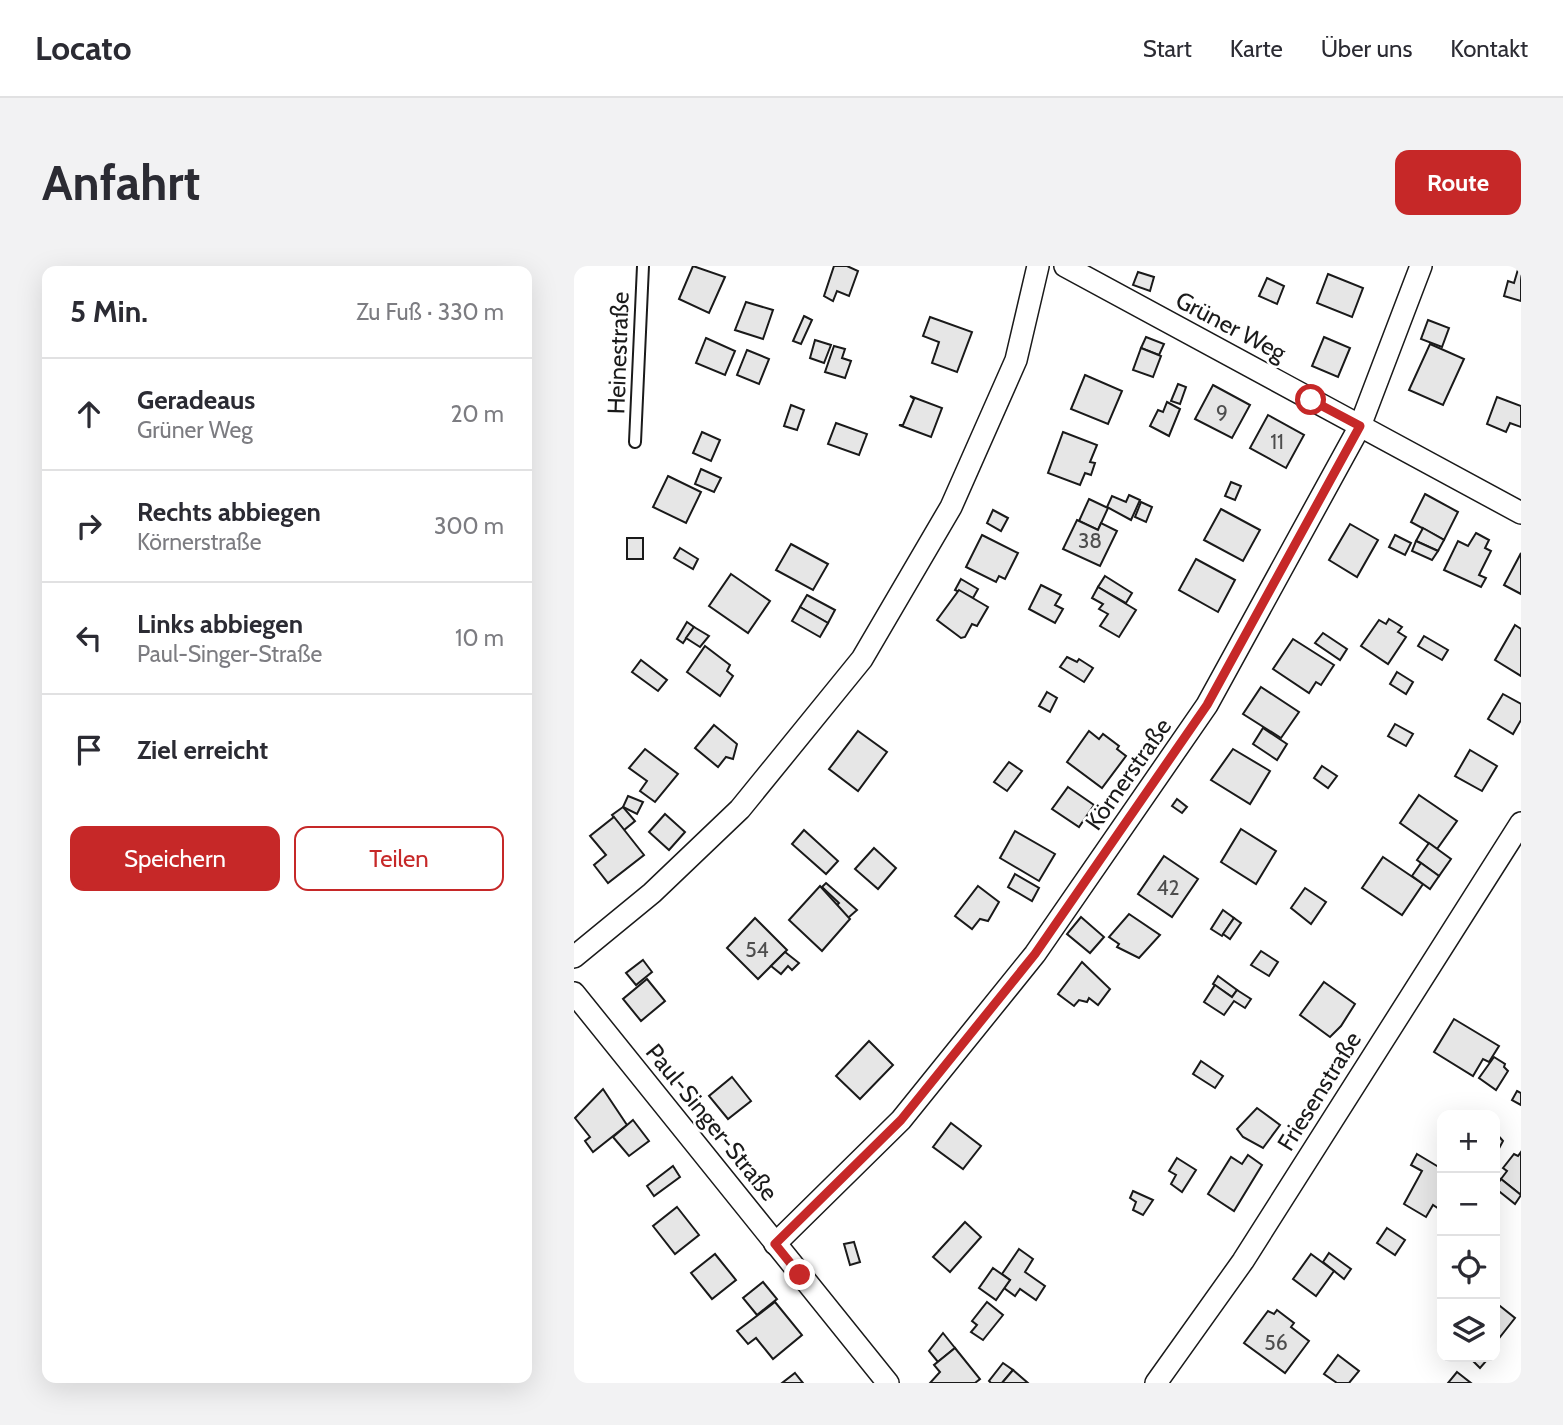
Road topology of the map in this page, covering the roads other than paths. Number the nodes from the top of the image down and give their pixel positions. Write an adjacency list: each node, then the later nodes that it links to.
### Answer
1 (643, 266): 6 (lane, Heinestraße)
2 (1038, 266): 9 (street)
3 (1065, 266): 5 (street, Grüner Weg)
4 (1421, 266): 5 (street, Körnerstraße)
5 (1360, 426): 7 (street, Grüner Weg); 11 (street, Körnerstraße)
6 (635, 442)
7 (1521, 513)
8 (1521, 823): 13 (street, Friesenstraße)
9 (574, 957)
10 (574, 993): 11 (street, Paul-Singer-Straße)
11 (775, 1244): 12 (street, Paul-Singer-Straße)
12 (888, 1383)
13 (1156, 1383)

